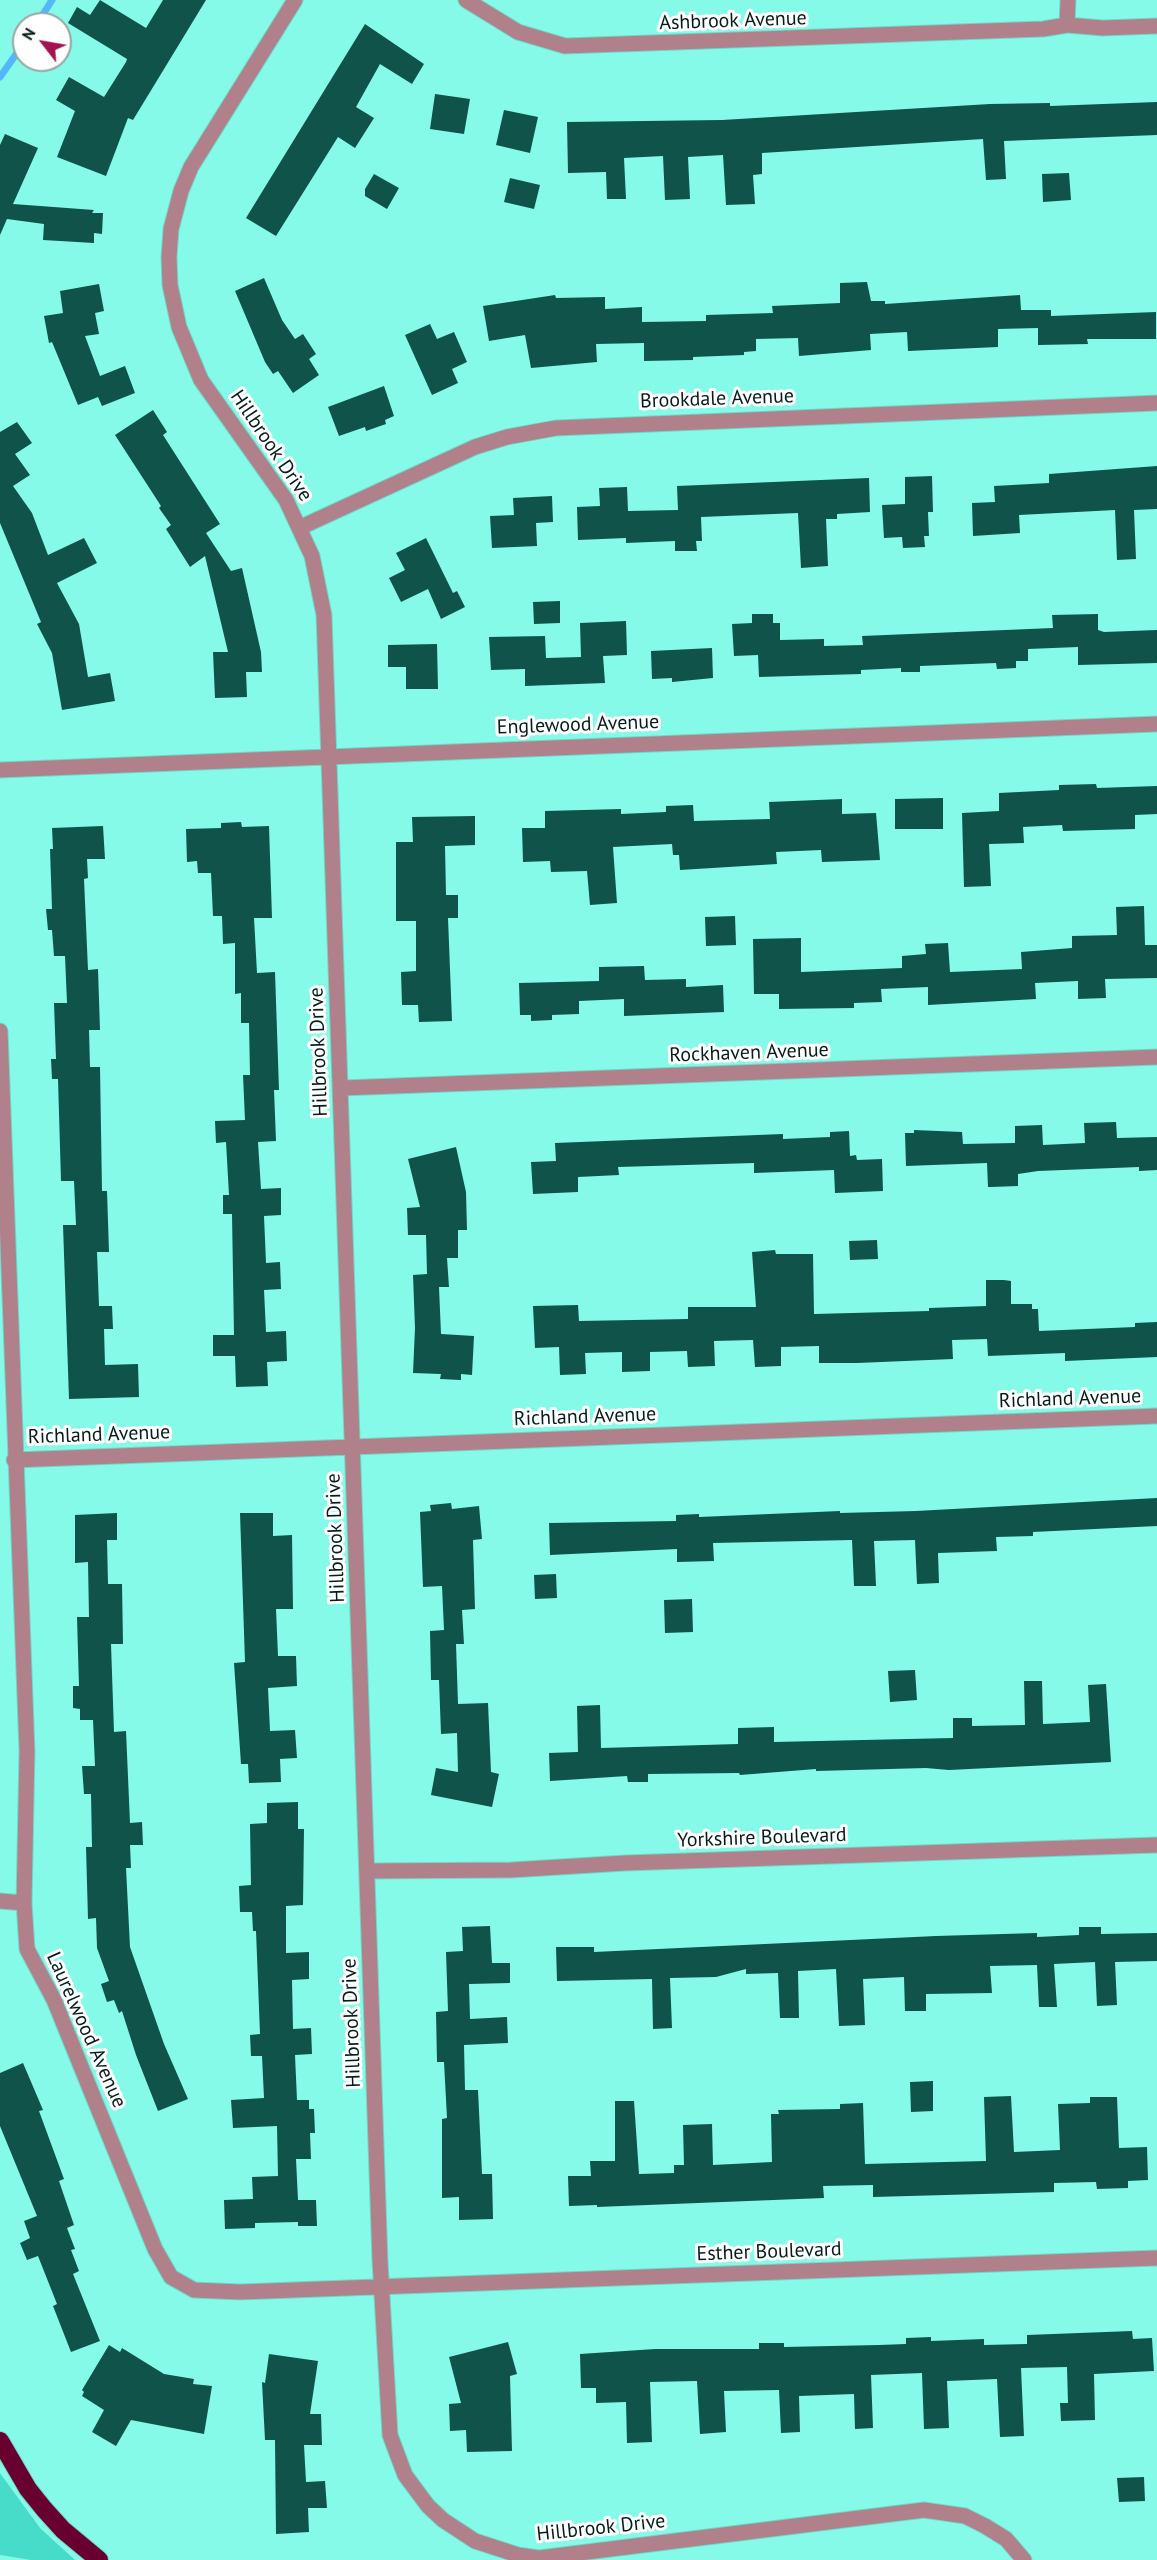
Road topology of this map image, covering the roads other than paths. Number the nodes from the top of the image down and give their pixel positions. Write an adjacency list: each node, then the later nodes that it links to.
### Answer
1 (295, 0): 7 (street, Hillbrook Drive)
2 (466, 0): 4 (street, Ashbrook Avenue)
3 (1068, 0): 4 (street)
4 (1067, 25): 5 (street, Ashbrook Avenue)
5 (1157, 26)
6 (1157, 403): 7 (street, Brookdale Avenue)
7 (299, 528): 9 (street, Hillbrook Drive)
8 (1157, 724): 9 (street, Englewood Avenue)
9 (330, 756): 10 (street, Englewood Avenue); 13 (street, Hillbrook Drive)
10 (0, 770)
11 (0, 1031): 16 (street, Laurelwood Avenue)
12 (1157, 1057): 13 (street, Rockhaven Avenue)
13 (342, 1088): 15 (street, Hillbrook Drive)
14 (1157, 1416): 15 (street, Richland Avenue)
15 (354, 1446): 16 (street, Richland Avenue); 18 (street, Hillbrook Drive)
16 (14, 1460): 20 (street, Laurelwood Avenue)
17 (1157, 1845): 18 (street, Yorkshire Boulevard)
18 (368, 1871): 22 (street, Hillbrook Drive)
19 (0, 1901): 20 (street)
20 (24, 1903): 22 (street, Laurelwood Avenue)
21 (1157, 2258): 22 (street, Esther Boulevard)
22 (383, 2286): 25 (street, Hillbrook Drive)
23 (0, 2441): 24 (highway)
24 (99, 2560)
25 (1024, 2560)

